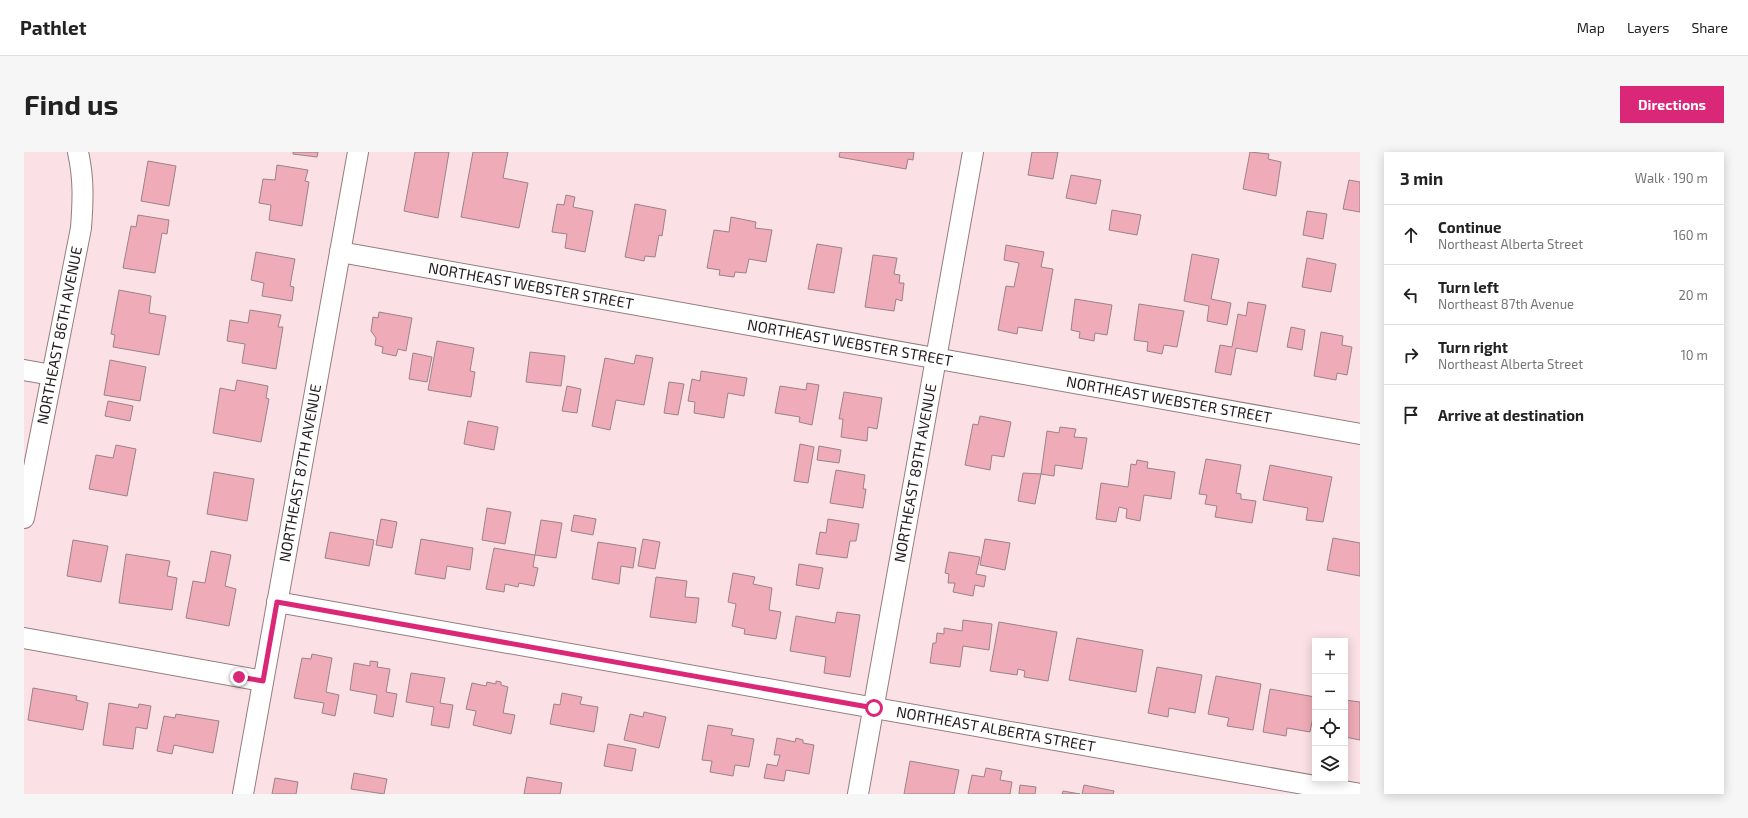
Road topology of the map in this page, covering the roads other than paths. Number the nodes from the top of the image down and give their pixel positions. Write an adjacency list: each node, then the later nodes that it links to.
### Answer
1 (78, 152): 7 (street, NORTHEAST 86TH AVENUE)
2 (358, 152): 4 (street, NORTHEAST 87TH AVENUE)
3 (973, 152): 5 (street, NORTHEAST 89TH AVENUE)
4 (340, 252): 5 (street, NORTHEAST WEBSTER STREET); 10 (street, NORTHEAST 87TH AVENUE)
5 (936, 360): 8 (street, NORTHEAST WEBSTER STREET); 13 (street, NORTHEAST 89TH AVENUE)
6 (24, 370): 7 (street)
7 (52, 375): 9 (street, NORTHEAST 86TH AVENUE)
8 (1360, 434)
9 (24, 518)
10 (277, 602): 12 (street, NORTHEAST 87TH AVENUE); 13 (street, NORTHEAST ALBERTA STREET)
11 (24, 638): 12 (street)
12 (263, 681): 14 (street, NORTHEAST 87TH AVENUE)
13 (874, 708): 15 (street, NORTHEAST 89TH AVENUE); 16 (street, NORTHEAST ALBERTA STREET)
14 (243, 794)
15 (858, 794)
16 (1360, 794)

